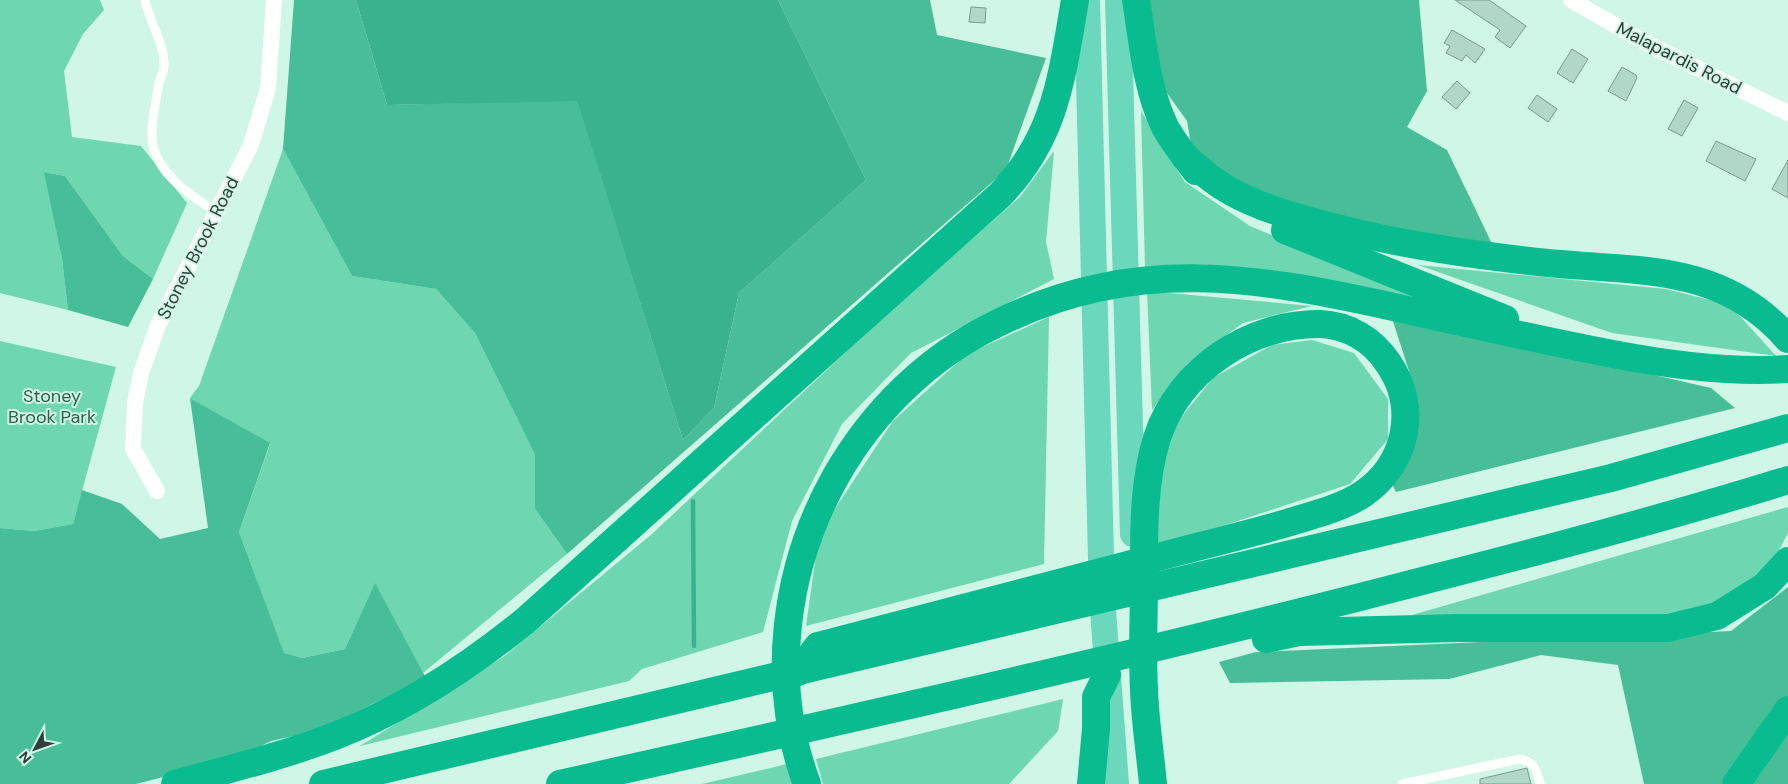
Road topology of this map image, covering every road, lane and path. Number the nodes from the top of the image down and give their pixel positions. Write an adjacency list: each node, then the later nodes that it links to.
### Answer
1 (145, 0): 10 (lane)
2 (274, 0): 10 (street, Stoney Brook Road)
3 (1075, 0): 24 (highway)
4 (1087, 0): 20 (main road)
5 (1118, 0): 21 (main road)
6 (1136, 0): 9 (highway)
7 (1571, 0): 8 (street, Malapardis Road)
8 (1788, 113)
9 (1185, 157): 11 (highway); 12 (highway)
10 (217, 212): 16 (street, Stoney Brook Road)
11 (1781, 330)
12 (1606, 353): 13 (highway); 23 (highway)
13 (1788, 369)
14 (1788, 428): 18 (highway)
15 (1788, 480): 19 (highway)
16 (157, 491)
17 (1788, 561): 19 (highway)
18 (1025, 604): 21 (highway); 25 (highway)
19 (1162, 646): 26 (highway)
20 (1107, 675): 27 (highway); 28 (main road)
21 (1144, 688): 29 (highway)
22 (1788, 710): 32 (highway)
23 (805, 780)
24 (175, 784)
25 (323, 784)
26 (560, 784)
27 (1091, 784)
28 (1116, 784)
29 (1153, 784)
30 (1402, 784): 31 (lane)
31 (1540, 784)
32 (1736, 784)

